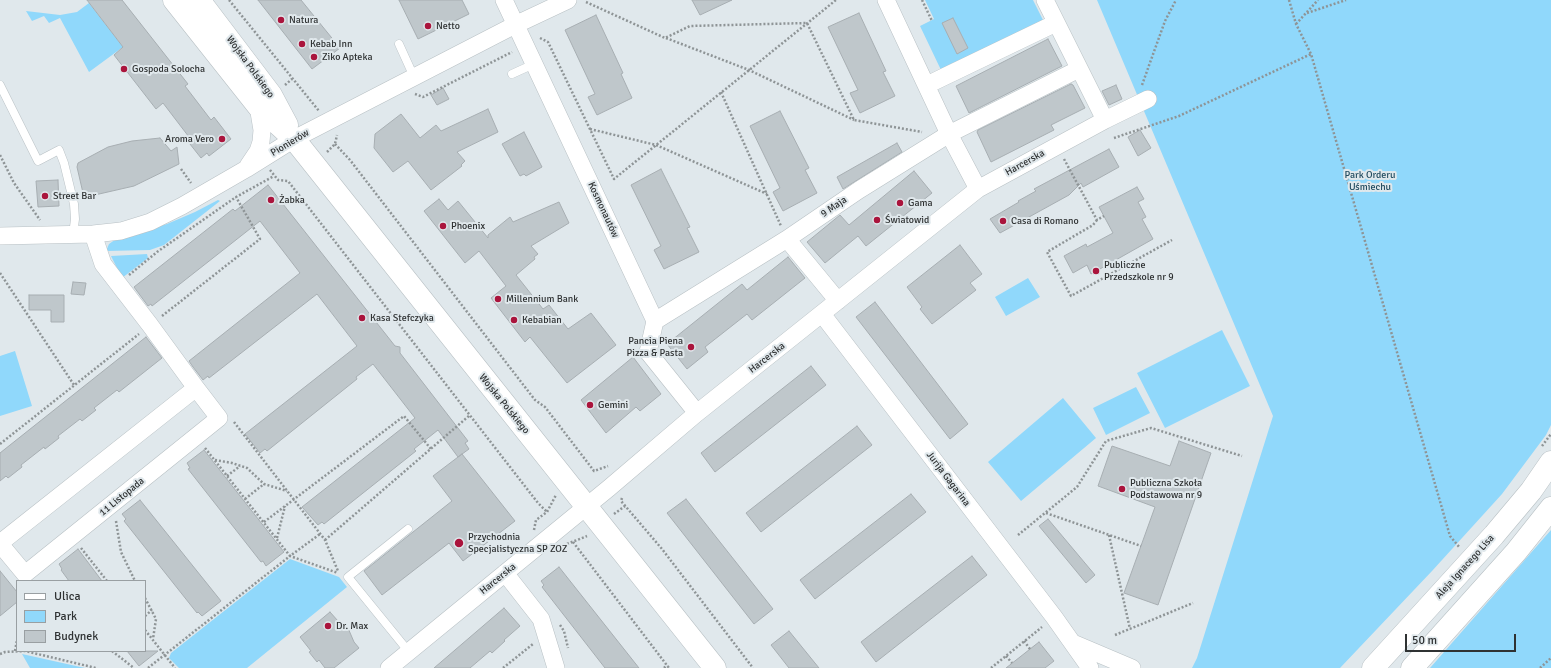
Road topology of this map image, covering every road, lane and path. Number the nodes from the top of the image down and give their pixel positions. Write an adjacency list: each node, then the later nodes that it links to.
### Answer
1 (174, 0): 36 (street, Wojska Polskiego)
2 (200, 0): 45 (street, Wojska Polskiego)
3 (229, 0): 37 (path)
4 (504, 0): 21 (street, Kosmonautów)
5 (591, 0): 14 (path)
6 (836, 0): 18 (path)
7 (886, 0): 33 (street)
8 (922, 0): 17 (path)
9 (1045, 0): 19 (street)
10 (1176, 0): 35 (path)
11 (1289, 0): 20 (path)
12 (1318, 0): 16 (path)
13 (1346, 0): 16 (path)
14 (586, 2): 15 (path); 23 (path)
15 (574, 3): 21 (street, Pionierów)
16 (1307, 13): 20 (path)
17 (932, 21)
18 (807, 23): 23 (path); 29 (path); 38 (path)
19 (1056, 23): 28 (street); 33 (street)
20 (1296, 24): 26 (path)
21 (514, 25): 24 (street, Kosmonautów); 32 (street, Pionierów)
22 (539, 31): 24 (path)
23 (666, 38): 29 (path)
24 (532, 42): 27 (street, Kosmonautów); 32 (path); 40 (path)
25 (399, 44): 32 (lane)
26 (1311, 54): 44 (path); 108 (path)
27 (534, 64): 30 (lane); 72 (street, Kosmonautów)
28 (1079, 69): 39 (street); 43 (street, 9 Maja)
29 (749, 70): 34 (path); 38 (path)
30 (512, 74)
31 (0, 85): 64 (lane)
32 (412, 85): 45 (street, Pionierów)
33 (927, 85): 43 (street)
34 (722, 92): 47 (path); 57 (path)
35 (1145, 93): 39 (street, Harcerska)
36 (258, 106): 45 (street, Wojska Polskiego); 52 (street, Wojska Polskiego)
37 (320, 113)
38 (854, 120): 42 (path)
39 (1104, 120): 48 (street, Harcerska)
40 (590, 129): 47 (path); 47 (path)
41 (343, 132): 46 (path)
42 (929, 133)
43 (949, 134): 56 (street); 66 (street, 9 Maja)
44 (1114, 138)
45 (294, 139): 52 (street, Pionierów); 94 (street, Wojska Polskiego)
46 (335, 144): 49 (path); 84 (path)
47 (656, 145): 57 (path)
48 (1057, 146): 56 (street, Harcerska); 62 (path)
49 (325, 154)
50 (0, 155): 60 (path)
51 (181, 169): 54 (path)
52 (246, 169): 63 (street, Pionierów)
53 (197, 180): 54 (path)
54 (192, 184): 55 (path)
55 (185, 187)
56 (978, 189): 70 (street, Harcerska)
57 (767, 194): 66 (path)
58 (1104, 216): 62 (path)
59 (33, 220): 60 (path)
60 (40, 220): 61 (path)
61 (47, 220)
62 (1097, 220): 67 (path)
63 (93, 234): 64 (street, Pionierów); 69 (street, 11 Listopada)
64 (73, 235): 65 (street, Pionierów)
65 (0, 236)
66 (787, 239): 70 (street); 72 (street, 9 Maja)
67 (1172, 240)
68 (0, 273): 73 (path)
69 (118, 284): 74 (street, 11 Listopada); 76 (path)
70 (838, 302): 71 (street, Harcerska)
71 (822, 314): 75 (street, Harcerska); 119 (street, Jurija Gagarina)
72 (655, 321): 75 (street)
73 (74, 385)
74 (196, 388): 93 (street, 11 Listopada); 106 (street, 11 Listopada)
75 (697, 413): 94 (street, Harcerska)
76 (470, 415): 79 (path); 88 (path)
77 (231, 418): 87 (path)
78 (200, 442): 81 (path)
79 (431, 449): 90 (path); 104 (path)
80 (1242, 456): 96 (path)
81 (214, 460): 83 (path); 85 (path)
82 (1551, 462): 152 (street, Aleja Ignacego Lisa)
83 (240, 466): 85 (path); 86 (path)
84 (594, 471)
85 (227, 476): 89 (path)
86 (264, 484): 87 (path); 89 (path)
87 (288, 492): 90 (path)
88 (557, 493)
89 (245, 499): 97 (path)
90 (293, 499): 92 (path); 99 (path)
91 (621, 501): 148 (path)
92 (286, 505): 97 (path); 103 (path)
93 (111, 506): 102 (street, 11 Listopada); 114 (path)
94 (586, 507): 111 (street, Harcerska); 147 (street, Wojska Polskiego)
95 (1551, 508): 153 (street)
96 (1046, 513): 100 (path); 101 (path)
97 (264, 522): 103 (path)
98 (408, 529): 112 (lane)
99 (320, 534): 104 (path); 109 (path)
100 (1018, 535)
101 (1109, 535): 107 (path); 120 (path)
102 (72, 537): 106 (street, 11 Listopada); 113 (path)
103 (277, 539): 109 (path)
104 (325, 540): 110 (path)
105 (573, 542): 139 (path)
106 (0, 544)
107 (1141, 546)
108 (1460, 548)
109 (290, 556): 110 (path); 134 (path)
110 (339, 574): 112 (path)
111 (505, 574): 122 (street); 132 (street, Harcerska)
112 (348, 577): 132 (lane)
113 (105, 580)
114 (135, 580)
115 (146, 600): 117 (path)
116 (1193, 603): 120 (path)
117 (152, 610): 118 (path); 124 (path)
118 (146, 615)
119 (1054, 618): 125 (path); 126 (street, Jurija Gagarina)
120 (1130, 628): 123 (path)
121 (146, 631): 124 (path)
122 (545, 634): 138 (path); 145 (street)
123 (1115, 635)
124 (153, 639): 134 (path)
125 (1024, 641): 128 (path); 135 (path)
126 (1073, 643): 150 (street, Jurija Gagarina); 151 (street, Jurija Gagarina)
127 (16, 646): 129 (path)
128 (1030, 649)
129 (15, 651): 133 (path)
130 (29, 652): 140 (path)
131 (113, 652): 141 (path)
132 (409, 652): 144 (street, Harcerska)
133 (0, 654)
134 (165, 655): 142 (path); 143 (path)
135 (1006, 656): 137 (path); 149 (path)
136 (1551, 658): 154 (path)
137 (1012, 664)
138 (505, 667)
139 (668, 667): 146 (path)
140 (96, 668)
141 (134, 668)
142 (148, 668)
143 (176, 668)
144 (389, 668)
145 (556, 668)
146 (664, 668)
147 (714, 668)
148 (753, 668)
149 (991, 668)
150 (1090, 668)
151 (1132, 668)
152 (1373, 668)
153 (1412, 668)
154 (1540, 668)

